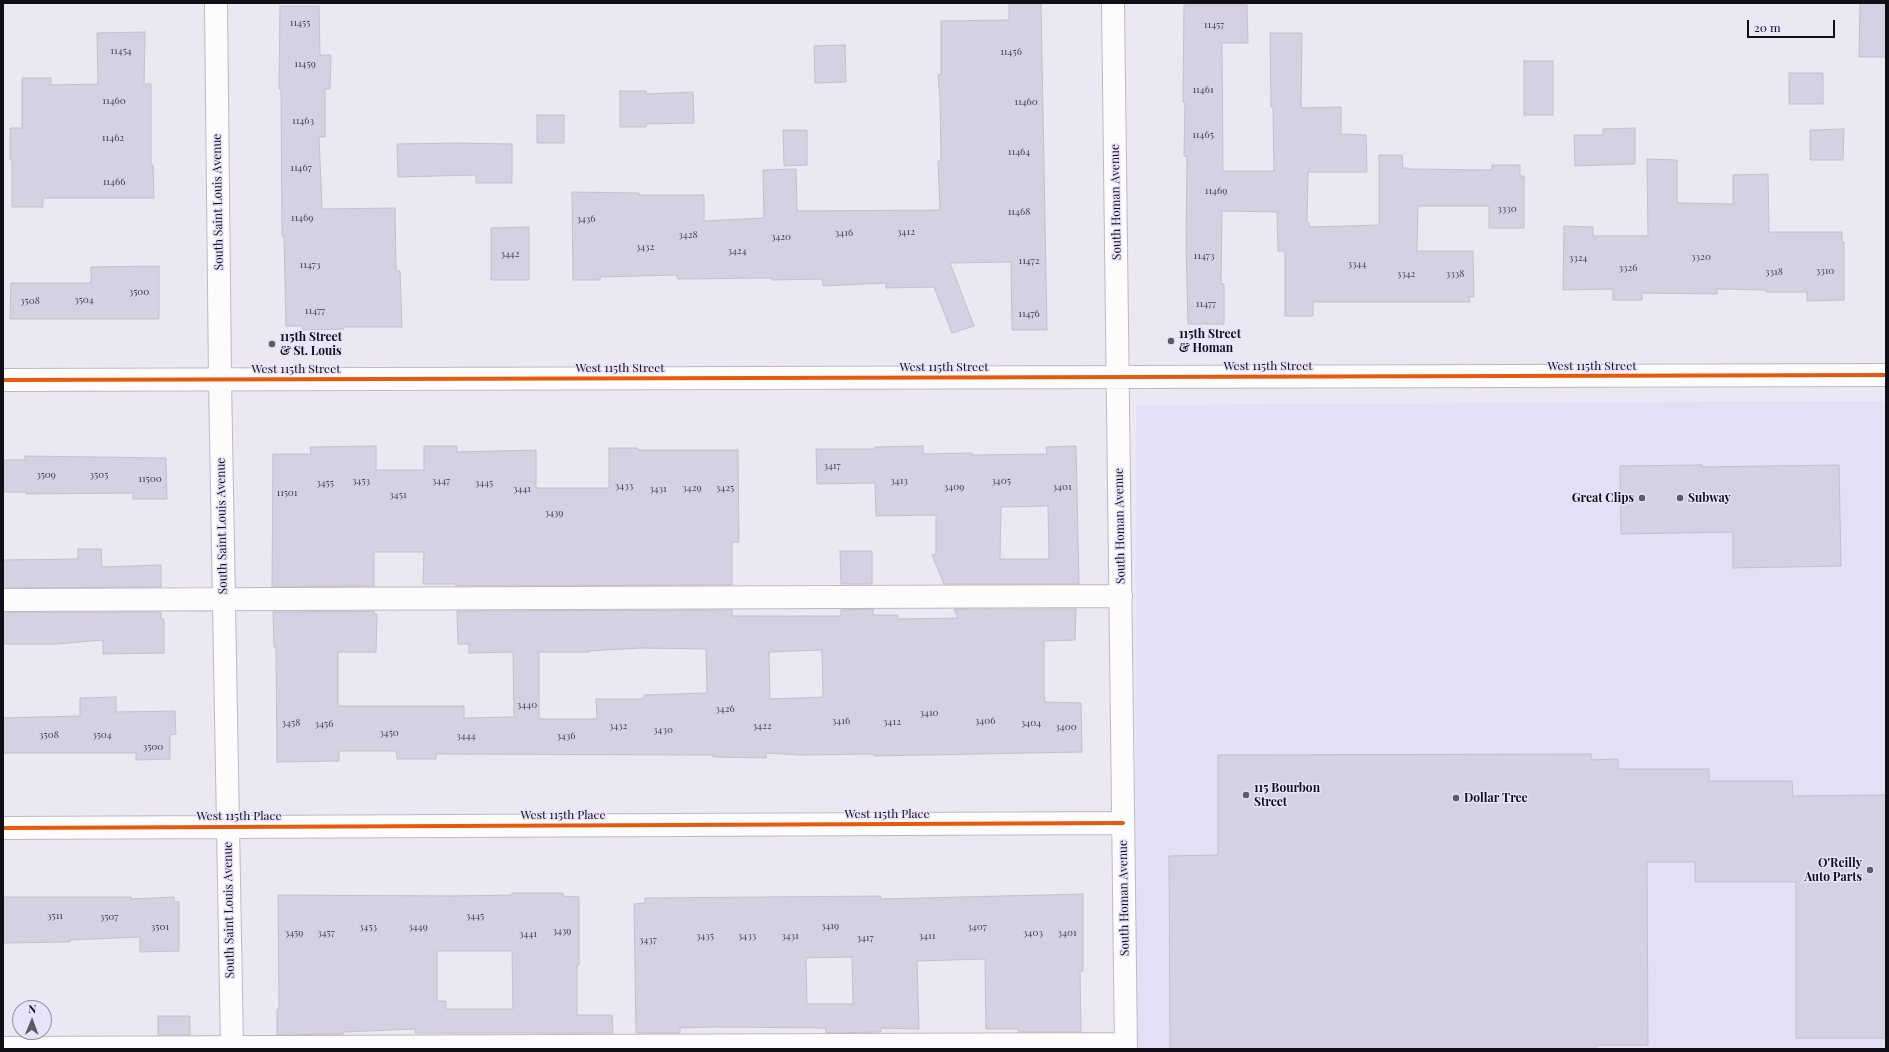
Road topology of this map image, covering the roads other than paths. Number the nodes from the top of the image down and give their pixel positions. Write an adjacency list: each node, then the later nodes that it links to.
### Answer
1 (216, 3): 6 (street, South Saint Louis Avenue)
2 (1113, 3): 4 (street, South Homan Avenue)
3 (1886, 375): 4 (street, West 115th Street)
4 (1118, 377): 6 (street, West 115th Street); 7 (street, South Homan Avenue)
5 (3, 380): 6 (street, West 115th Street)
6 (220, 380): 8 (street, South Saint Louis Avenue)
7 (1121, 596): 8 (street); 10 (street, South Homan Avenue)
8 (224, 599): 9 (street); 11 (street, South Saint Louis Avenue)
9 (3, 600)
10 (1123, 823): 11 (street, West 115th Place); 13 (street, South Homan Avenue)
11 (228, 826): 12 (street, West 115th Place); 15 (street, South Saint Louis Avenue)
12 (3, 828)
13 (1126, 1047): 15 (street)
14 (3, 1048): 15 (street)
15 (232, 1048)

